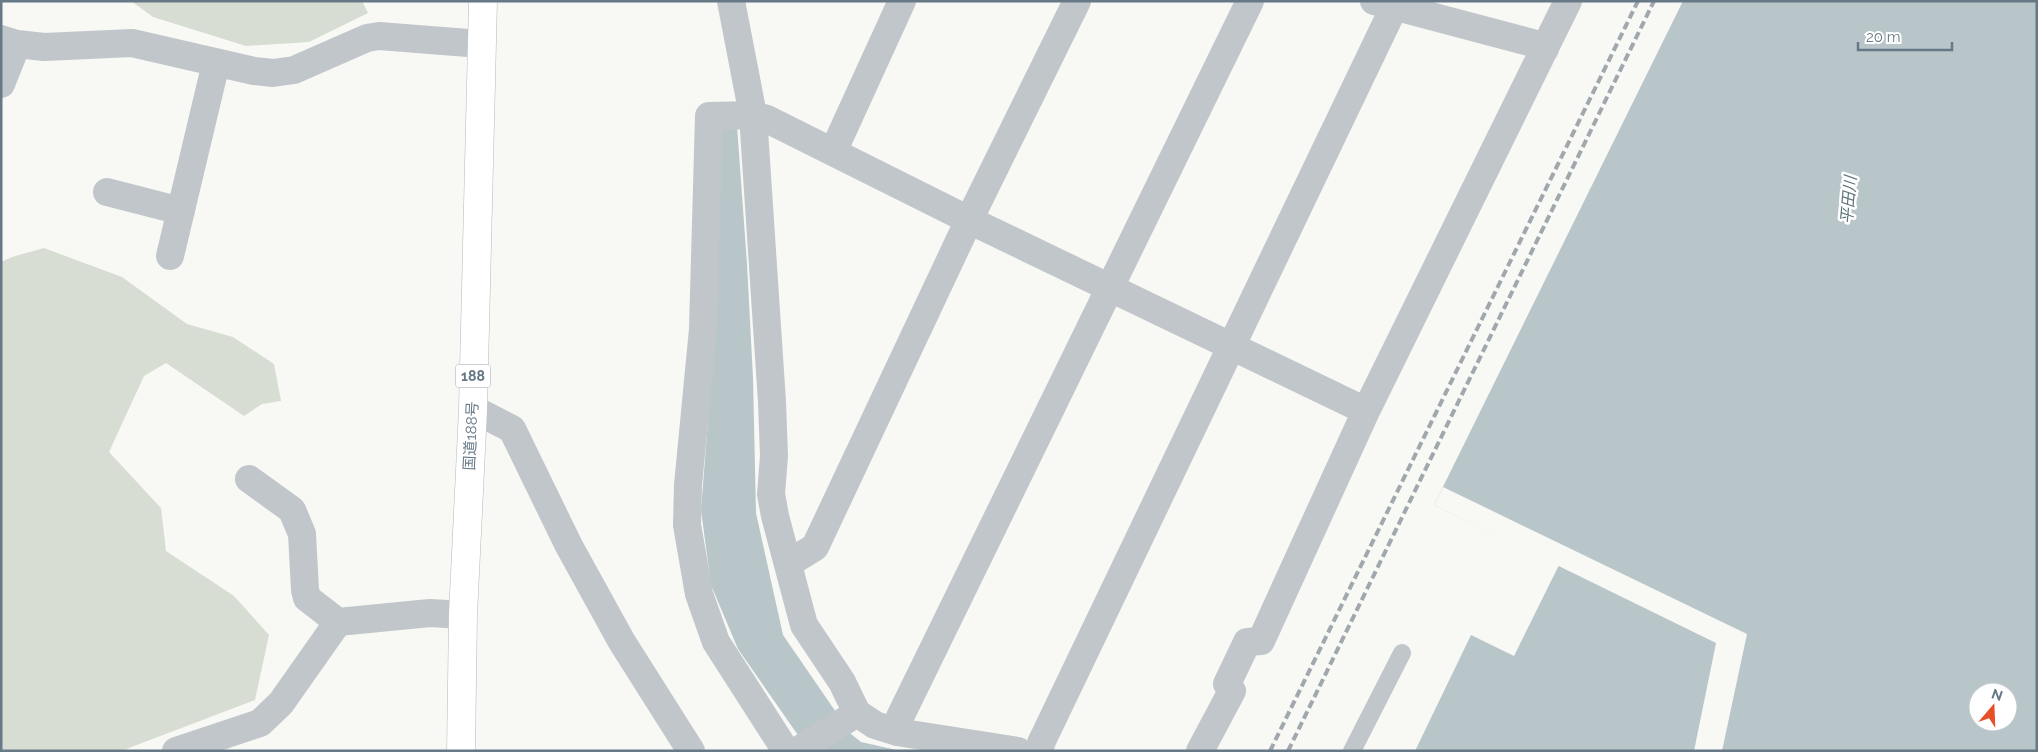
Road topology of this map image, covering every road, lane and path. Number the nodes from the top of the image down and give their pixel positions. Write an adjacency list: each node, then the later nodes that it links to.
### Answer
1 (483, 1): 9 (highway, 国道188号 / 188)
2 (731, 1): 13 (street)
3 (902, 1): 14 (street)
4 (1077, 1): 17 (street)
5 (1250, 1): 19 (street)
6 (1568, 1): 10 (street)
7 (1389, 3): 10 (street); 20 (street)
8 (9, 41): 11 (street); 12 (street)
9 (481, 44): 11 (street); 21 (highway, 国道188号 / 188)
10 (1545, 49): 22 (street)
11 (216, 64): 16 (street)
12 (1, 84)
13 (737, 115): 14 (street); 24 (street); 30 (street)
14 (833, 152): 17 (street)
15 (107, 192): 16 (street)
16 (181, 211): 18 (street)
17 (969, 220): 19 (street); 24 (street)
18 (170, 256)
19 (1112, 287): 20 (street); 29 (street)
20 (1232, 346): 22 (street); 35 (street)
21 (473, 409): 25 (highway, 国道188号 / 188); 33 (street)
22 (1366, 412): 36 (street)
23 (249, 478): 26 (street)
24 (789, 563): 28 (street)
25 (463, 615): 26 (street); 32 (highway, 国道188号 / 188)
26 (338, 622): 31 (street)
27 (1402, 653): 37 (lane)
28 (852, 716): 29 (street); 30 (street)
29 (897, 732): 34 (street)
30 (795, 750)
31 (176, 751)
32 (461, 751)
33 (690, 751)
34 (1018, 751)
35 (1040, 751)
36 (1200, 751)
37 (1352, 751)

